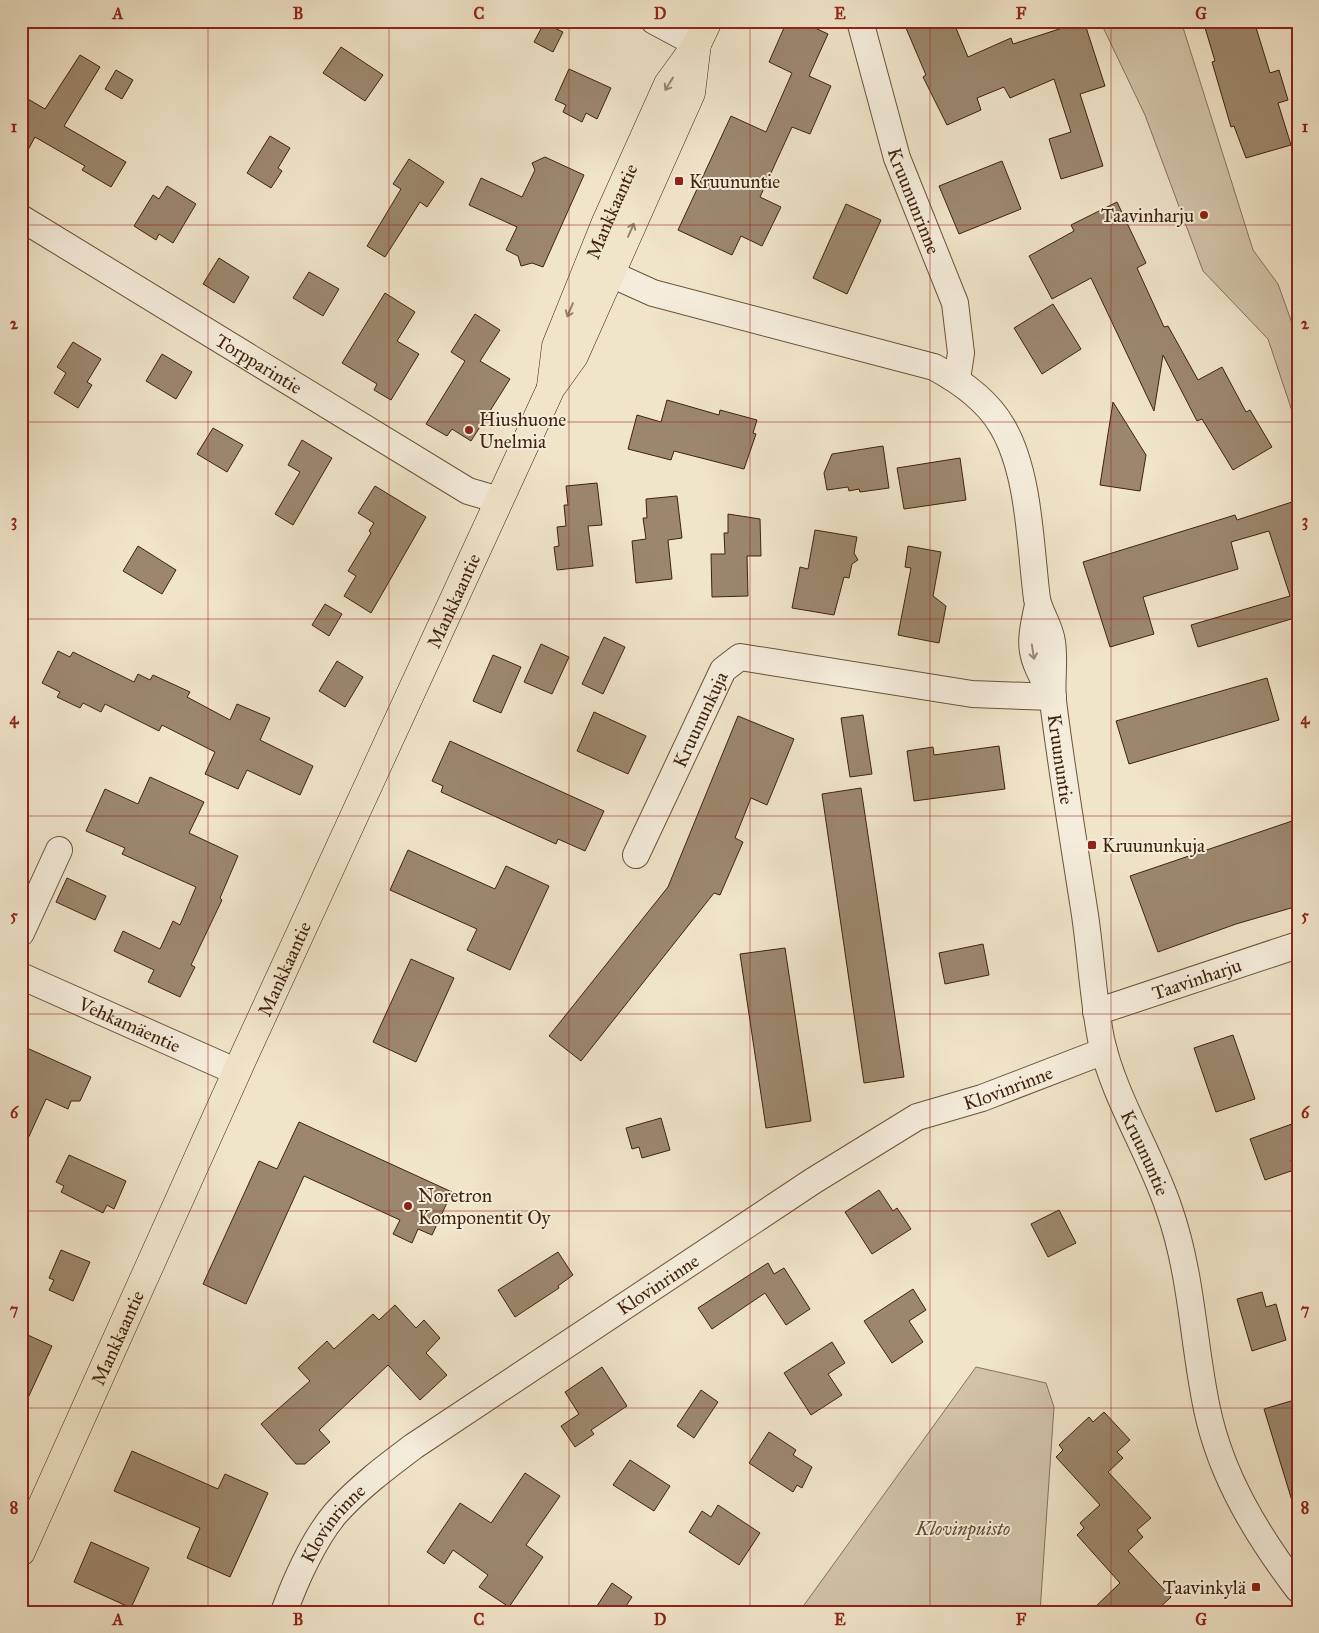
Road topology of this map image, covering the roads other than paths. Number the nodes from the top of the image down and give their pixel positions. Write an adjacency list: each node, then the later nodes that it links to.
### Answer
1 (654, 21): 3 (street)
2 (860, 21): 6 (street, Kruununrinne)
3 (703, 33): 5 (main road, Mankkaantie)
4 (21, 218): 7 (street, Torpparintie)
5 (600, 270): 6 (street, Kruununtie); 7 (main road, Mankkaantie)
6 (956, 379): 8 (street, Kruununtie)
7 (499, 500): 16 (main road, Mankkaantie)
8 (1053, 697): 10 (street, Kruununkuja); 14 (street, Kruununtie)
9 (60, 850): 11 (street)
10 (636, 855)
11 (21, 933)
12 (1298, 945): 14 (street, Taavinharju)
13 (21, 976): 16 (street, Vehkamäentie)
14 (1096, 1012): 15 (street, Kruununtie)
15 (1104, 1051): 18 (street, Kruununtie); 19 (street, Klovinrinne)
16 (237, 1072): 17 (main road, Mankkaantie)
17 (21, 1552)
18 (1298, 1589)
19 (284, 1612)

